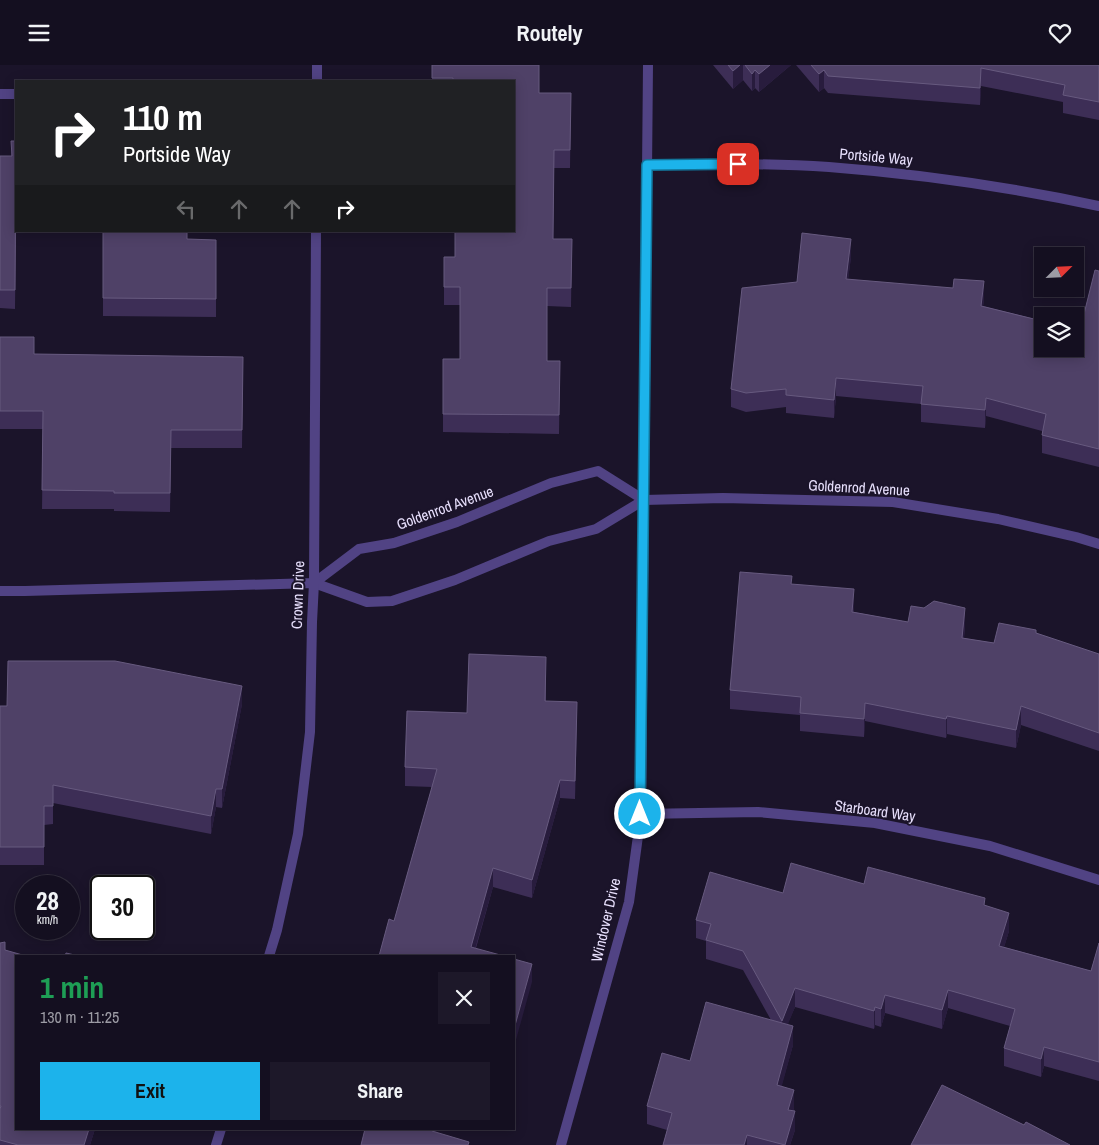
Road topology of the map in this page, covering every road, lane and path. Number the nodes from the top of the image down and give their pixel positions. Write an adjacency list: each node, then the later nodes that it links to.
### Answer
1 (317, 65): 3 (street)
2 (648, 65): 6 (street, Windover Drive)
3 (317, 80)
4 (0, 94): 5 (street)
5 (15, 94)
6 (647, 165): 7 (street, Portside Way); 9 (street, Windover Drive)
7 (1099, 206)
8 (316, 232): 11 (street, Crown Drive)
9 (644, 500): 10 (street, Goldenrod Avenue); 11 (street); 11 (street, Goldenrod Avenue); 13 (street, Windover Drive)
10 (1099, 544)
11 (314, 583): 12 (street); 15 (street, Crown Drive)
12 (0, 591)
13 (640, 814): 14 (street, Starboard Way); 18 (street, Windover Drive)
14 (1099, 880)
15 (269, 955)
16 (221, 1130): 17 (street)
17 (216, 1145)
18 (561, 1145)

